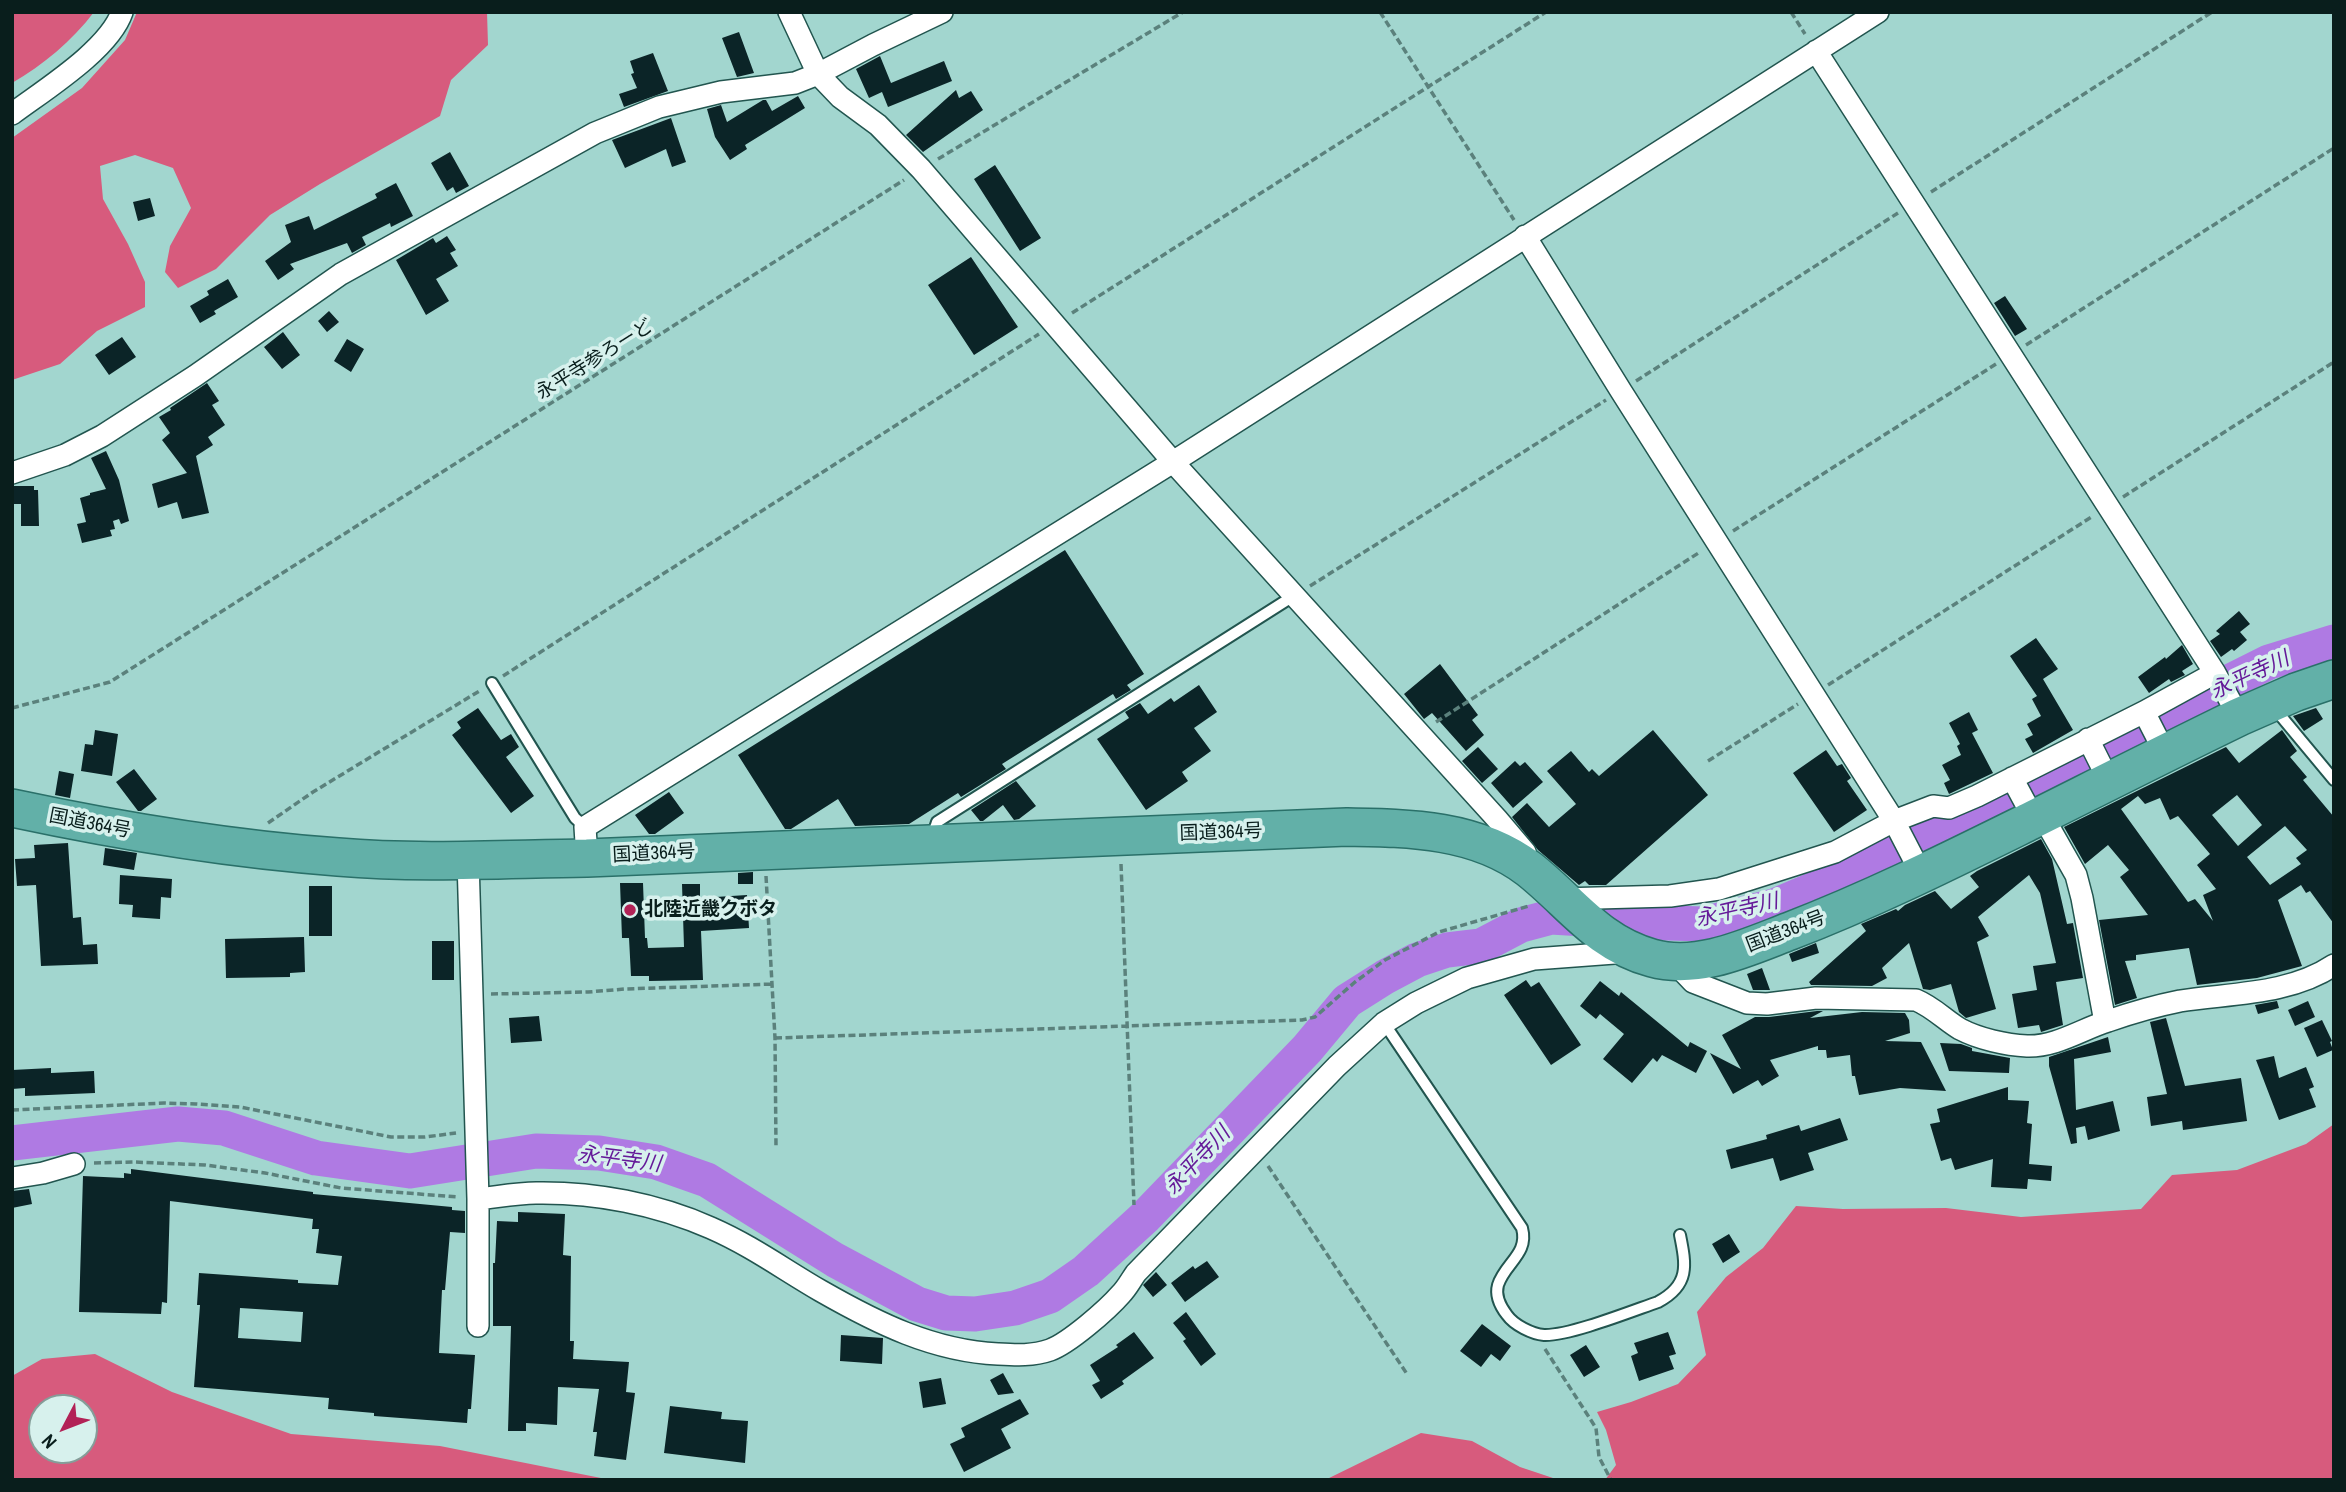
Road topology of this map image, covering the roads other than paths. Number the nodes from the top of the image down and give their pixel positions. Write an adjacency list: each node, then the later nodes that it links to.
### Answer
1 (122, 12): 7 (street)
2 (789, 12): 6 (street)
3 (942, 12): 6 (street)
4 (1878, 12): 5 (street)
5 (1816, 51): 8 (street); 12 (street)
6 (818, 74): 9 (street); 10 (street)
7 (12, 114)
8 (1525, 236): 9 (street); 24 (street)
9 (1173, 462): 11 (street); 25 (street)
10 (12, 473)
11 (1295, 595): 26 (lane); 29 (street)
12 (2217, 676): 15 (street); 16 (street)
13 (2334, 679): 15 (highway, 国道364号)
14 (492, 683): 25 (lane)
15 (2248, 710): 18 (highway, 国道364号); 20 (lane)
16 (2145, 714): 17 (street); 18 (street)
17 (2089, 741): 19 (street); 21 (street)
18 (2163, 749): 19 (highway, 国道364号)
19 (2107, 777): 23 (highway, 国道364号)
20 (2334, 779)
21 (2013, 780): 23 (street); 24 (street)
22 (12, 808): 27 (highway, 国道364号)
23 (2035, 815): 28 (highway, 国道364号); 33 (street)
24 (1897, 825): 28 (street); 29 (street)
25 (586, 842): 26 (highway, 国道364号); 27 (highway, 国道364号)
26 (930, 843): 29 (highway, 国道364号)
27 (468, 860): 37 (street)
28 (1919, 870): 31 (highway, 国道364号)
29 (1553, 891): 30 (highway, 国道364号)
30 (1624, 948): 31 (highway, 国道364号); 34 (street)
31 (1674, 962): 33 (street)
32 (2334, 965): 33 (street)
33 (2105, 1021)
34 (1384, 1023): 37 (street); 38 (lane)
35 (74, 1164): 36 (street)
36 (12, 1178)
37 (478, 1192): 39 (street)
38 (1680, 1235)
39 (478, 1326)

